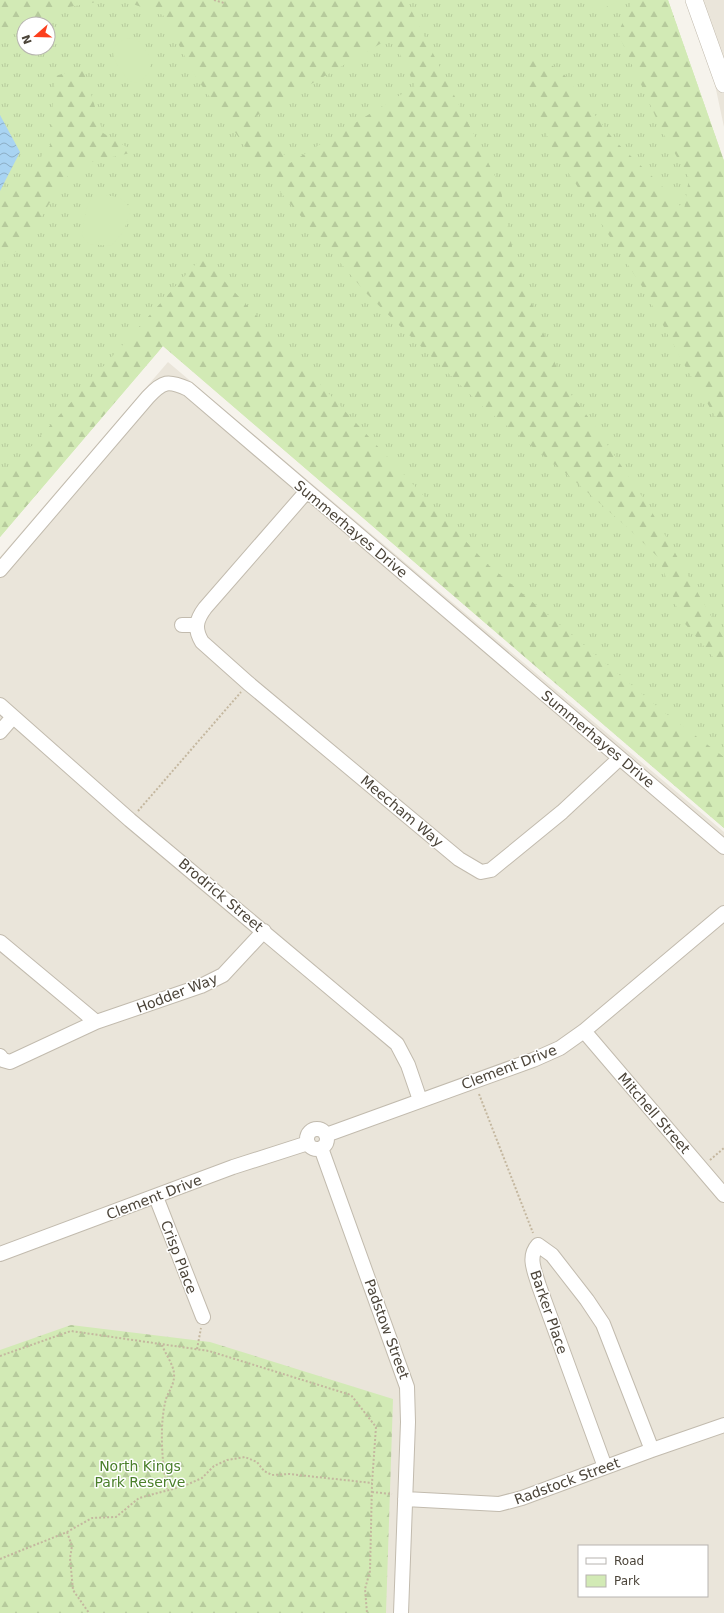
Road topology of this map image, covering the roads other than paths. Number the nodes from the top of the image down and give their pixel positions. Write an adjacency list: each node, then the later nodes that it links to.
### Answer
1 (694, 0): 2 (street)
2 (724, 84)
3 (307, 491): 4 (street, Summerhayes Drive); 8 (street, Summerhayes Drive); 8 (street, Meecham Way)
4 (0, 570)
5 (0, 705): 6 (street, Brodrick Street)
6 (13, 717): 7 (street); 11 (street, Brodrick Street)
7 (0, 732)
8 (620, 758): 9 (street, Summerhayes Drive)
9 (724, 847)
10 (724, 913): 14 (street, Clement Drive)
11 (264, 931): 13 (street, Hodder Way); 16 (street, Brodrick Street)
12 (0, 942): 13 (street)
13 (96, 1022): 15 (street, Hodder Way)
14 (584, 1032): 16 (street, Clement Drive); 18 (street, Mitchell Street)
15 (0, 1056)
16 (420, 1100): 17 (street, Clement Drive)
17 (319, 1142): 19 (street, Clement Drive); 25 (street, Padstow Street)
18 (724, 1195)
19 (156, 1197): 20 (street, Clement Drive); 21 (street, Crisp Place)
20 (0, 1254)
21 (202, 1317)
22 (724, 1425): 23 (street, Radstock Street)
23 (652, 1450): 24 (street, Radstock Street); 24 (street, Barker Place)
24 (605, 1467): 25 (street, Radstock Street)
25 (405, 1497): 26 (street, Padstow Street)
26 (401, 1613)

